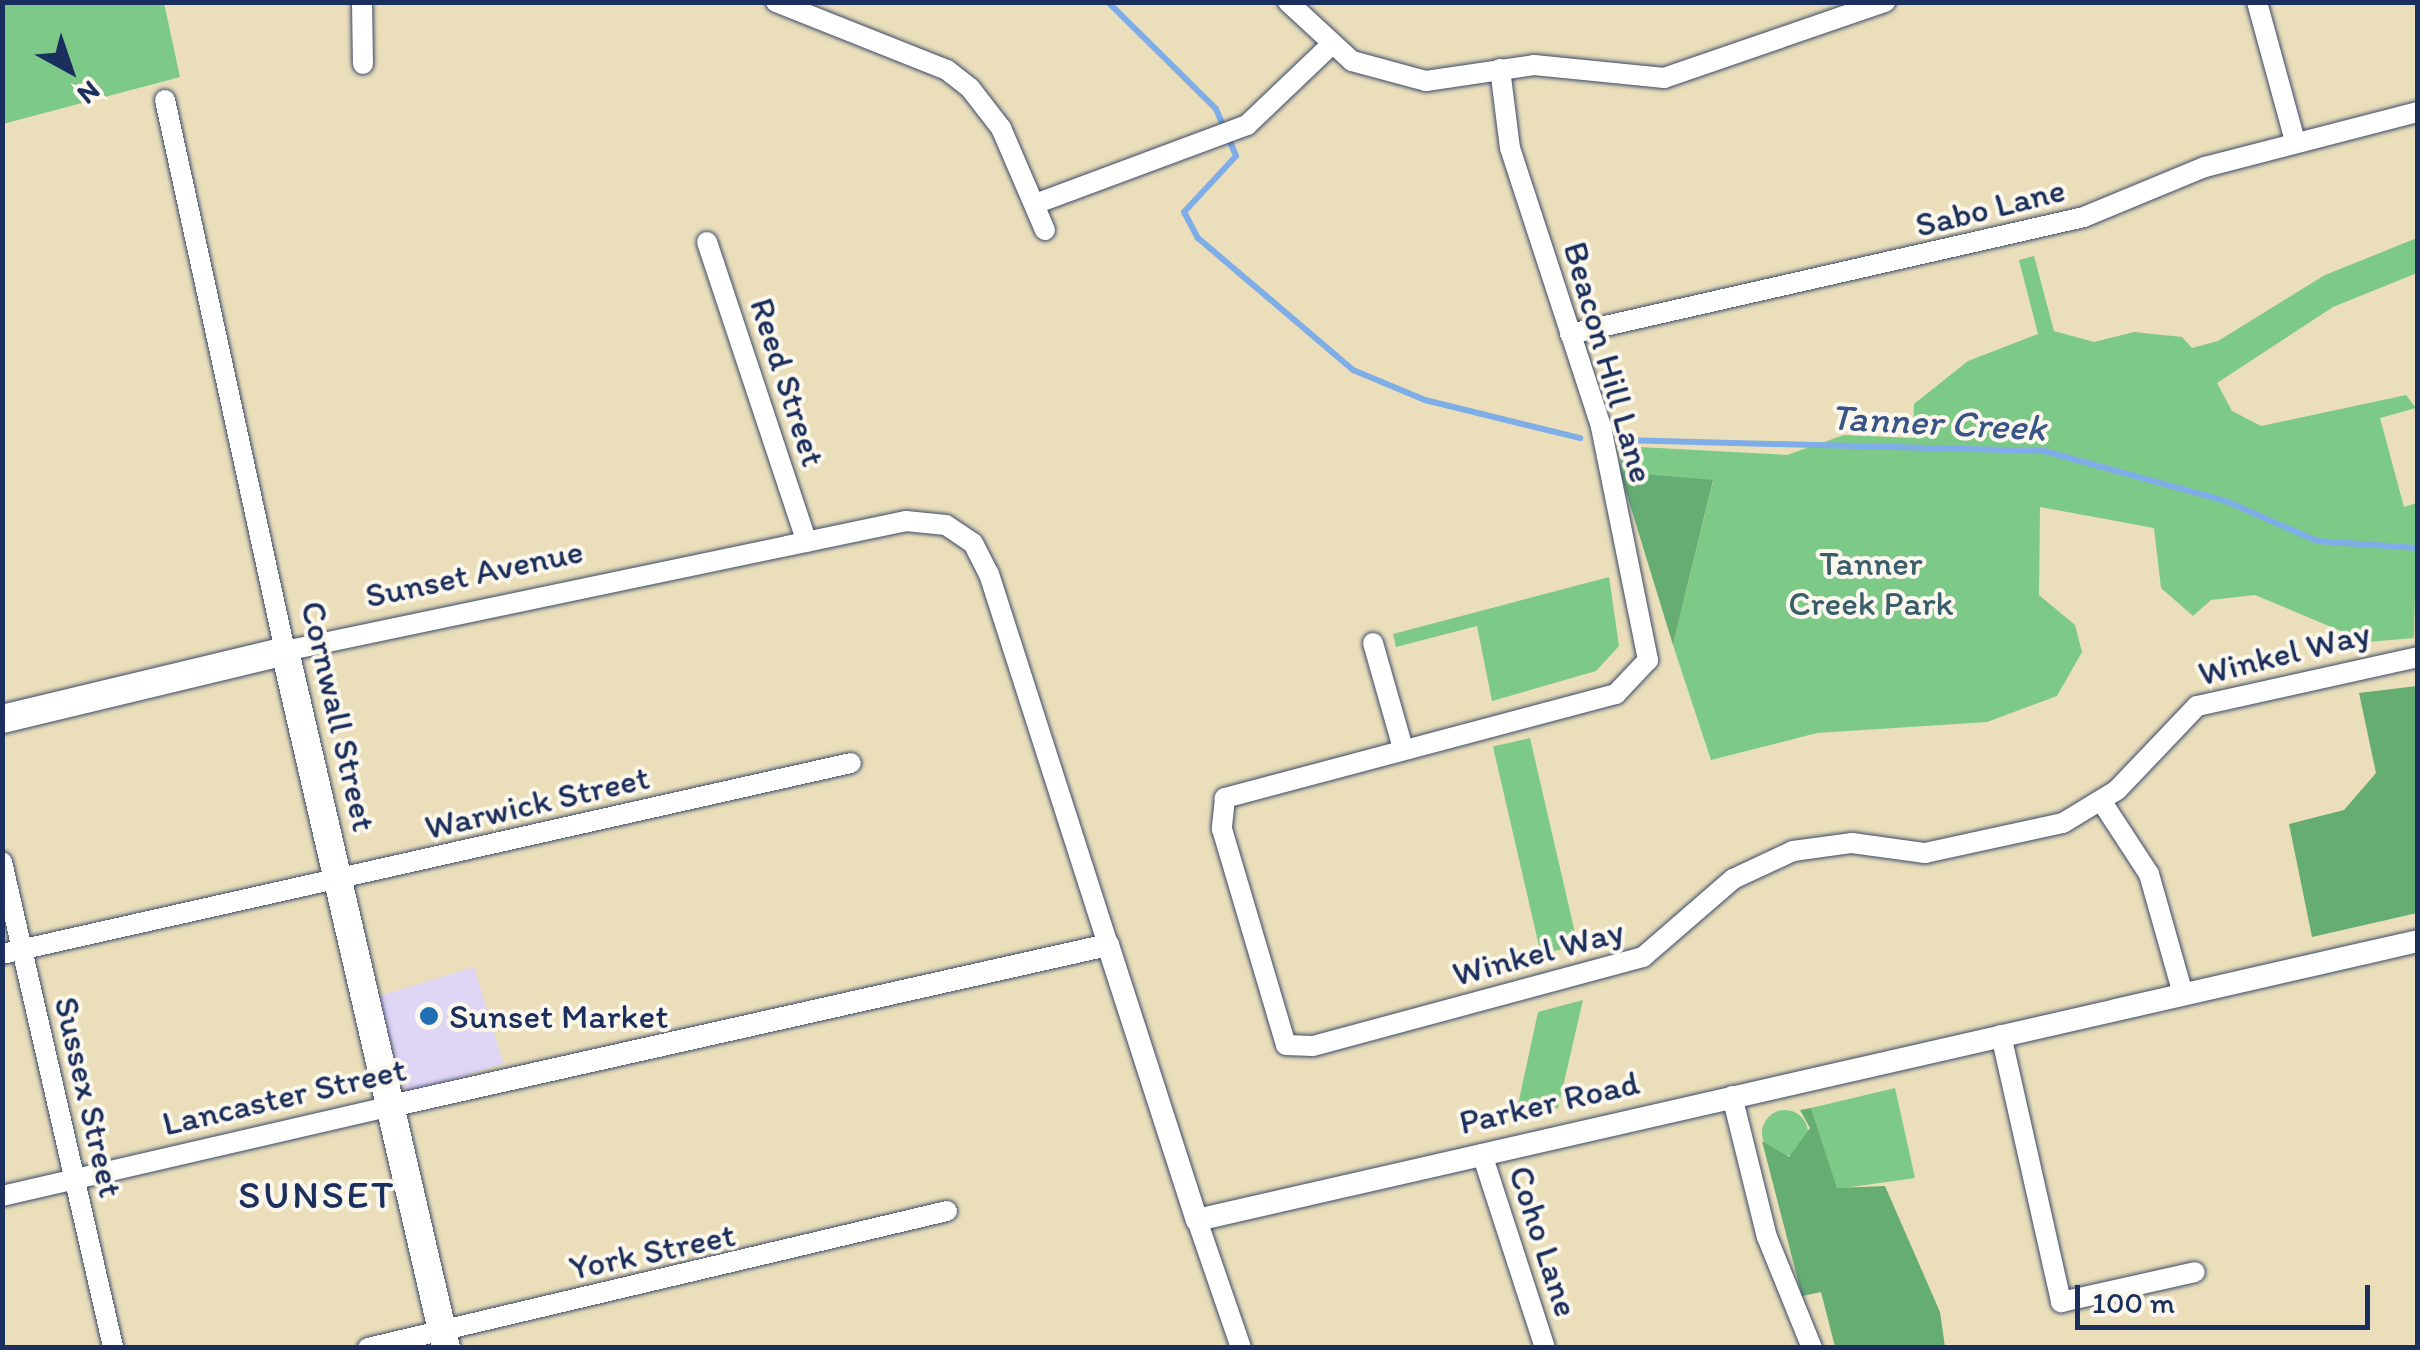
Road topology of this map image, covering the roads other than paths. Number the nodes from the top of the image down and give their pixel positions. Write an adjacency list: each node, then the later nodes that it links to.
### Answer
1 (362, 2): 7 (street)
2 (776, 2): 12 (street)
3 (1288, 2): 6 (street)
4 (1886, 2): 8 (street)
5 (2257, 2): 11 (street)
6 (1331, 46): 8 (street); 12 (street)
7 (363, 64)
8 (1500, 69): 15 (street, Beacon Hill Lane)
9 (165, 100): 18 (street, Cornwall Street)
10 (2418, 112): 11 (street, Sabo Lane)
11 (2295, 141): 15 (street, Sabo Lane)
12 (1035, 204): 13 (street)
13 (1045, 230)
14 (707, 242): 16 (street, Reed Street)
15 (1570, 334): 20 (street, Beacon Hill Lane)
16 (807, 542): 18 (street, Sunset Avenue); 27 (street, Sunset Avenue)
17 (1372, 643): 22 (street)
18 (285, 651): 21 (main road, Sunset Avenue); 26 (main road, Cornwall Street)
19 (2418, 657): 24 (street, Winkel Way)
20 (1642, 674): 22 (street, Winkel Way)
21 (2, 719)
22 (1402, 748): 24 (street, Winkel Way)
23 (852, 763): 26 (street, Warwick Street)
24 (2102, 802): 30 (street)
25 (2, 862): 29 (street, Sussex Street)
26 (339, 880): 29 (street, Warwick Street); 33 (main road, Cornwall Street)
27 (1104, 934): 33 (street, Lancaster Street); 38 (street)
28 (2418, 941): 30 (street, Parker Road)
29 (12, 951): 35 (street, Sussex Street)
30 (2183, 994): 31 (street, Parker Road)
31 (2001, 1036): 32 (street, Parker Road); 39 (street)
32 (1732, 1096): 34 (street, Parker Road); 45 (street)
33 (391, 1106): 35 (street, Lancaster Street); 40 (main road, Cornwall Street)
34 (1482, 1154): 38 (street, Parker Road); 44 (street, Coho Lane)
35 (75, 1180): 36 (street, Lancaster Street); 41 (street, Sussex Street)
36 (2, 1196)
37 (947, 1211): 40 (street, York Street)
38 (1196, 1220): 43 (street)
39 (2195, 1272)
40 (444, 1339): 42 (street, York Street)
41 (113, 1348)
42 (368, 1348)
43 (1241, 1348)
44 (1545, 1348)
45 (1812, 1348)

